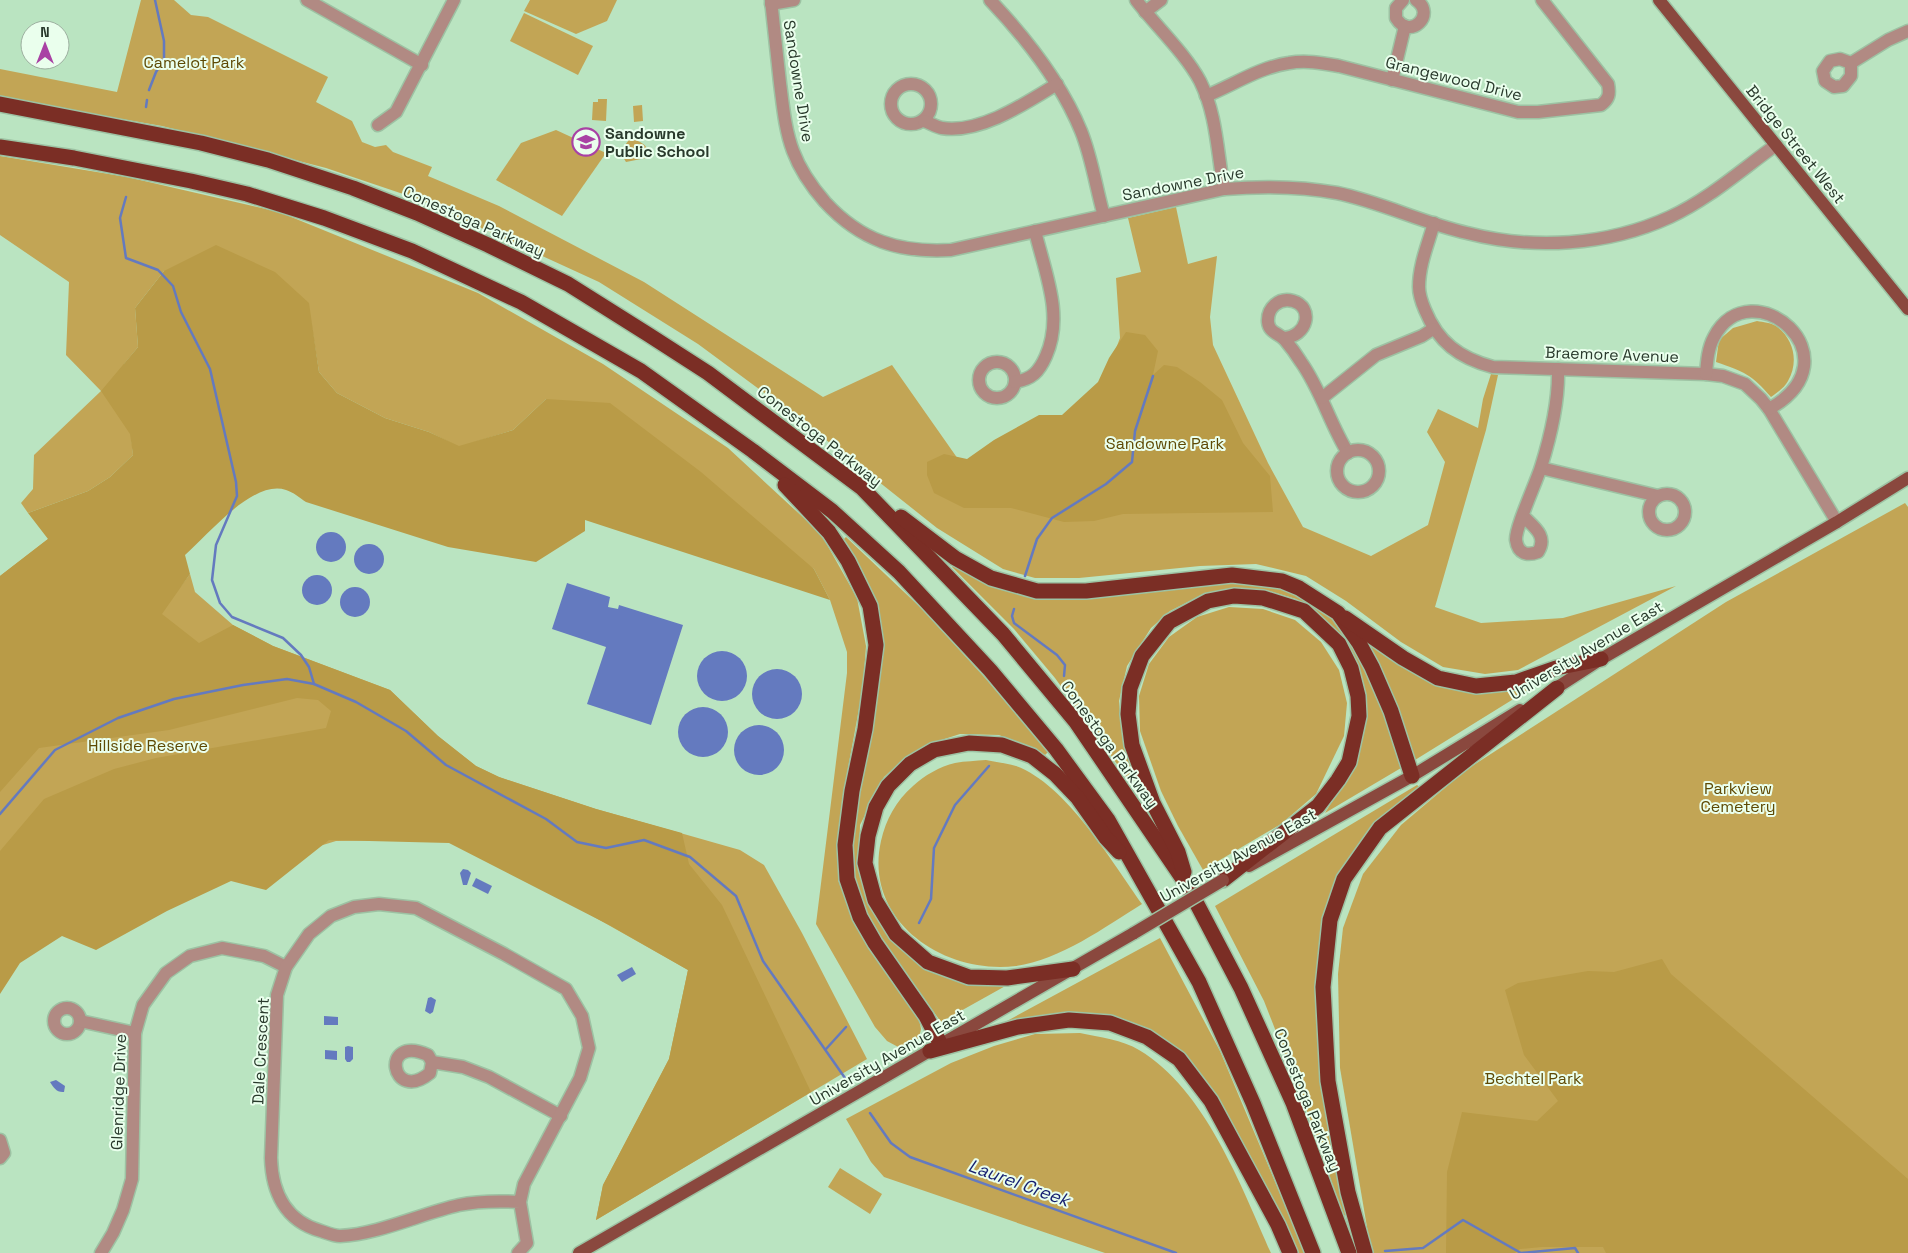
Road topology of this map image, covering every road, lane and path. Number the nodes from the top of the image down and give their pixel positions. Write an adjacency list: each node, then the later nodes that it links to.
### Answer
1 (308, 0): 16 (street)
2 (454, 0): 16 (street)
3 (794, 0): 11 (street)
4 (990, 0): 18 (street)
5 (1136, 0): 12 (street)
6 (1161, 0): 12 (street)
7 (1404, 0): 13 (street)
8 (1416, 0): 13 (street)
9 (1542, 0): 17 (street, Grangewood Drive)
10 (1660, 0): 23 (main road, Bridge Street West)
11 (771, 2): 28 (street, Sandowne Drive)
12 (1145, 12): 19 (street)
13 (1405, 26): 17 (street)
14 (1908, 31): 15 (street)
15 (1851, 63)
16 (422, 65): 22 (street)
17 (1392, 80): 19 (street, Grangewood Drive)
18 (1057, 84): 21 (street); 26 (street)
19 (1206, 96): 25 (street)
20 (0, 104): 41 (highway, Conestoga Parkway)
21 (924, 121)
22 (378, 125)
23 (1776, 145): 27 (street, Sandowne Drive); 29 (main road, Bridge Street West)
24 (0, 147): 37 (highway)
25 (1224, 189): 26 (street, Sandowne Drive); 27 (street, Sandowne Drive)
26 (1104, 216): 28 (street, Sandowne Drive)
27 (1434, 223): 30 (street, Braemore Avenue)
28 (1035, 231): 34 (street)
29 (1908, 309)
30 (1433, 329): 32 (street, Braemore Avenue); 35 (street)
31 (1283, 338): 35 (street)
32 (1558, 369): 33 (street, Braemore Avenue); 39 (street)
33 (1706, 374): 36 (street, Braemore Avenue); 36 (street)
34 (1015, 382)
35 (1322, 398): 38 (street)
36 (1769, 410): 44 (street, Braemore Avenue)
37 (753, 451): 49 (highway); 56 (highway)
38 (1348, 453)
39 (1541, 468): 42 (street); 43 (street)
40 (1908, 478): 44 (main road, University Avenue East)
41 (862, 488): 45 (highway); 51 (highway, Conestoga Parkway)
42 (1658, 496)
43 (1523, 516)
44 (1836, 522): 46 (main road, University Avenue East)
45 (1338, 613): 46 (highway); 48 (highway)
46 (1601, 659): 47 (main road, University Avenue East)
47 (1557, 688): 48 (main road, University Avenue East); 68 (highway)
48 (1412, 776): 50 (main road, University Avenue East)
49 (1140, 874): 53 (highway); 66 (highway)
50 (1223, 880): 51 (highway); 53 (main road, University Avenue East, bridge)
51 (1187, 886): 67 (highway, Conestoga Parkway)
52 (286, 966): 55 (street, Glenridge Drive); 58 (street, Dale Crescent); 61 (street, Dale Crescent)
53 (1073, 968): 56 (main road, University Avenue East)
54 (80, 1021): 55 (street)
55 (135, 1033): 62 (street, Glenridge Drive)
56 (936, 1048): 64 (main road, University Avenue East); 65 (highway)
57 (432, 1062): 58 (street)
58 (561, 1116): 61 (street, Dale Crescent)
59 (0, 1140): 60 (street)
60 (0, 1158)
61 (520, 1202): 63 (street, Dale Crescent)
62 (101, 1253)
63 (518, 1253)
64 (579, 1253)
65 (1290, 1253)
66 (1313, 1253)
67 (1350, 1253)
68 (1365, 1253)

